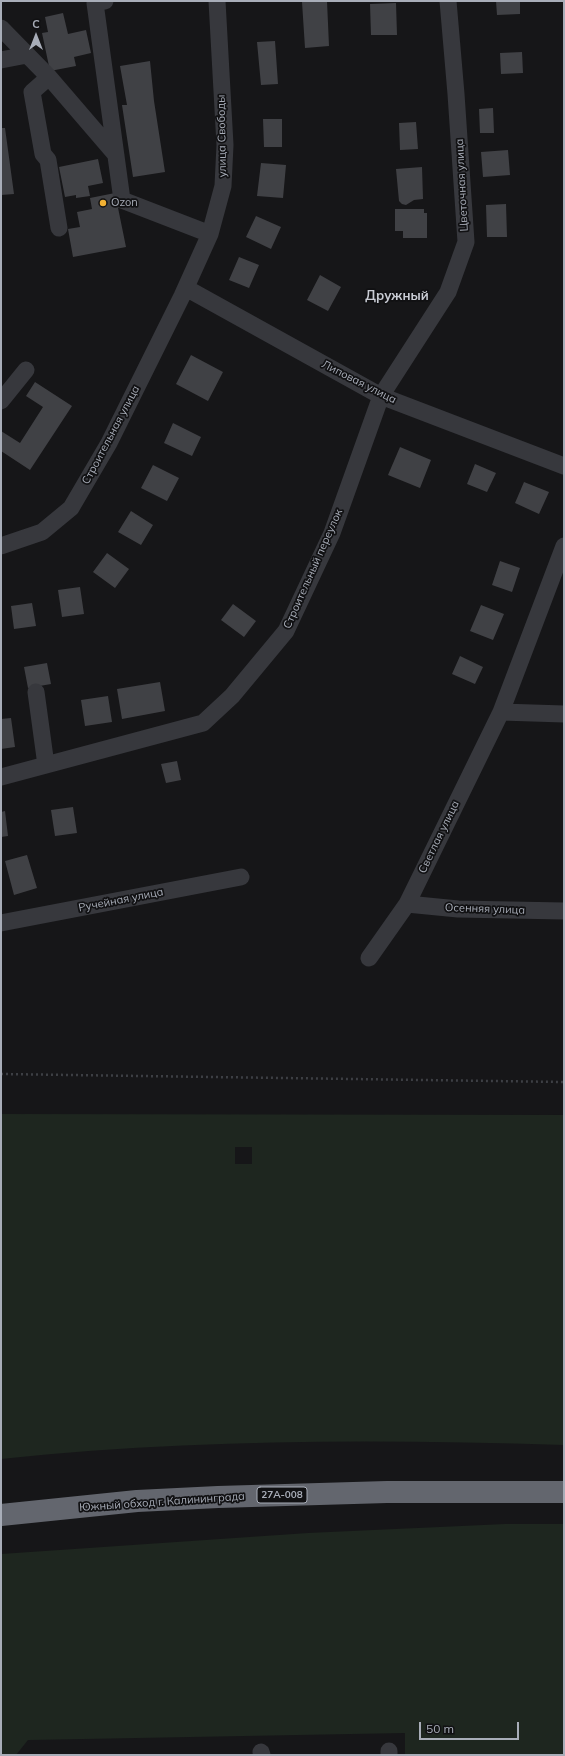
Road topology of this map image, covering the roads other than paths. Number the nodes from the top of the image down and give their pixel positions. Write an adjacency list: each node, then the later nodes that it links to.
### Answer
1 (105, 1): 8 (street)
2 (217, 1): 10 (street, улица Свободы)
3 (448, 1): 13 (street, Цветочная улица)
4 (1, 28): 5 (street)
5 (27, 55): 6 (street); 7 (street)
6 (1, 60)
7 (49, 77): 8 (street); 9 (street)
8 (116, 155): 10 (street)
9 (59, 228)
10 (210, 234): 11 (street, улица Свободы)
11 (186, 288): 13 (street, Липовая улица); 16 (street, Строительная улица)
12 (26, 370): 14 (street)
13 (381, 396): 15 (street, Липовая улица); 21 (street, Строительный переулок)
14 (1, 401)
15 (564, 466)
16 (1, 546)
17 (564, 546): 19 (street, Светлая улица)
18 (36, 692): 21 (street)
19 (501, 712): 20 (street); 24 (street, Светлая улица)
20 (564, 714)
21 (46, 765): 22 (street)
22 (1, 777)
23 (241, 877): 26 (street, Ручейная улица)
24 (407, 904): 25 (street, Осенняя улица); 27 (street, Светлая улица)
25 (564, 911)
26 (1, 923)
27 (369, 958)
28 (564, 1492): 29 (highway, Южный обход г. Калининграда / 27А-008)
29 (1, 1515)

